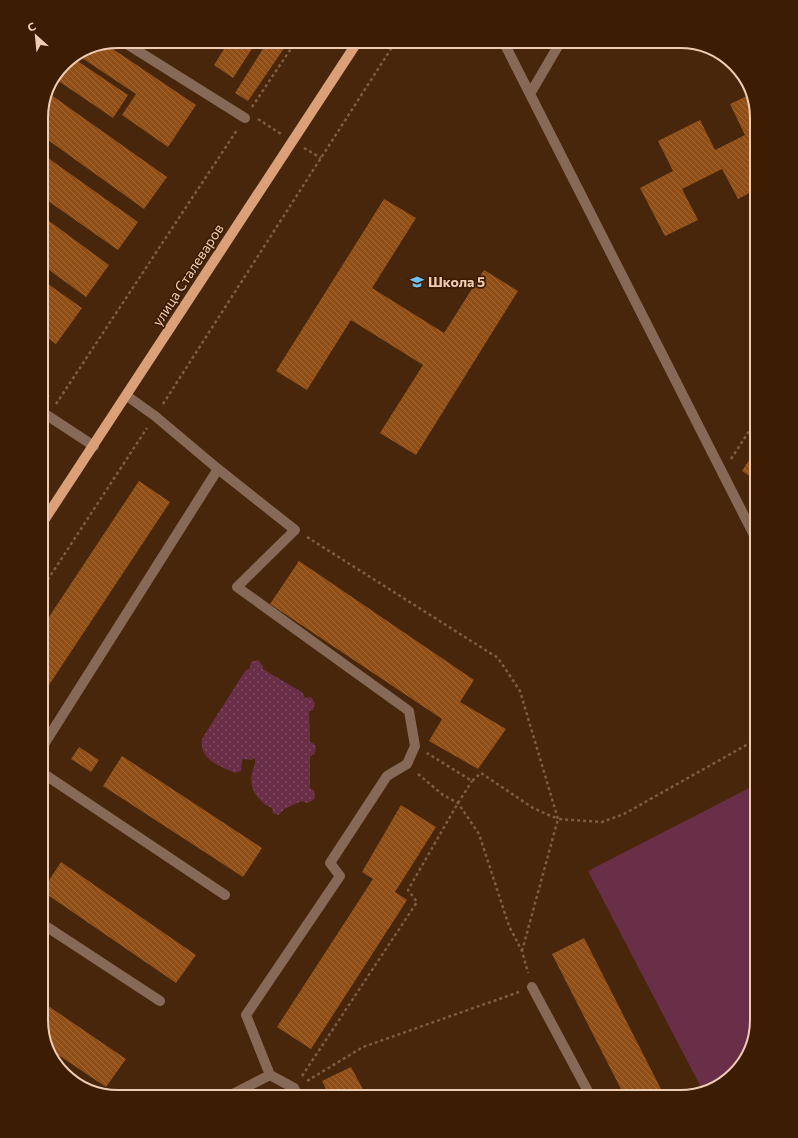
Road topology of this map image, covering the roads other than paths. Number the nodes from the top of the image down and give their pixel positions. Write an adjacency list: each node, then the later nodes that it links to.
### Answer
1 (133, 48): 6 (lane)
2 (353, 48): 7 (main road, улица Сталеваров)
3 (507, 48): 5 (lane)
4 (557, 48): 5 (lane)
5 (530, 94): 12 (lane)
6 (245, 118)
7 (127, 396): 9 (main road, улица Сталеваров); 10 (lane)
8 (48, 416): 9 (lane)
9 (94, 446): 11 (main road, улица Сталеваров)
10 (218, 469): 13 (lane); 19 (lane)
11 (48, 515)
12 (750, 527)
13 (48, 738)
14 (48, 777): 15 (lane)
15 (225, 895)
16 (48, 928): 18 (lane)
17 (532, 987): 22 (lane)
18 (160, 1001)
19 (270, 1075): 20 (lane); 21 (lane)
20 (241, 1090)
21 (292, 1090)
22 (587, 1090)

